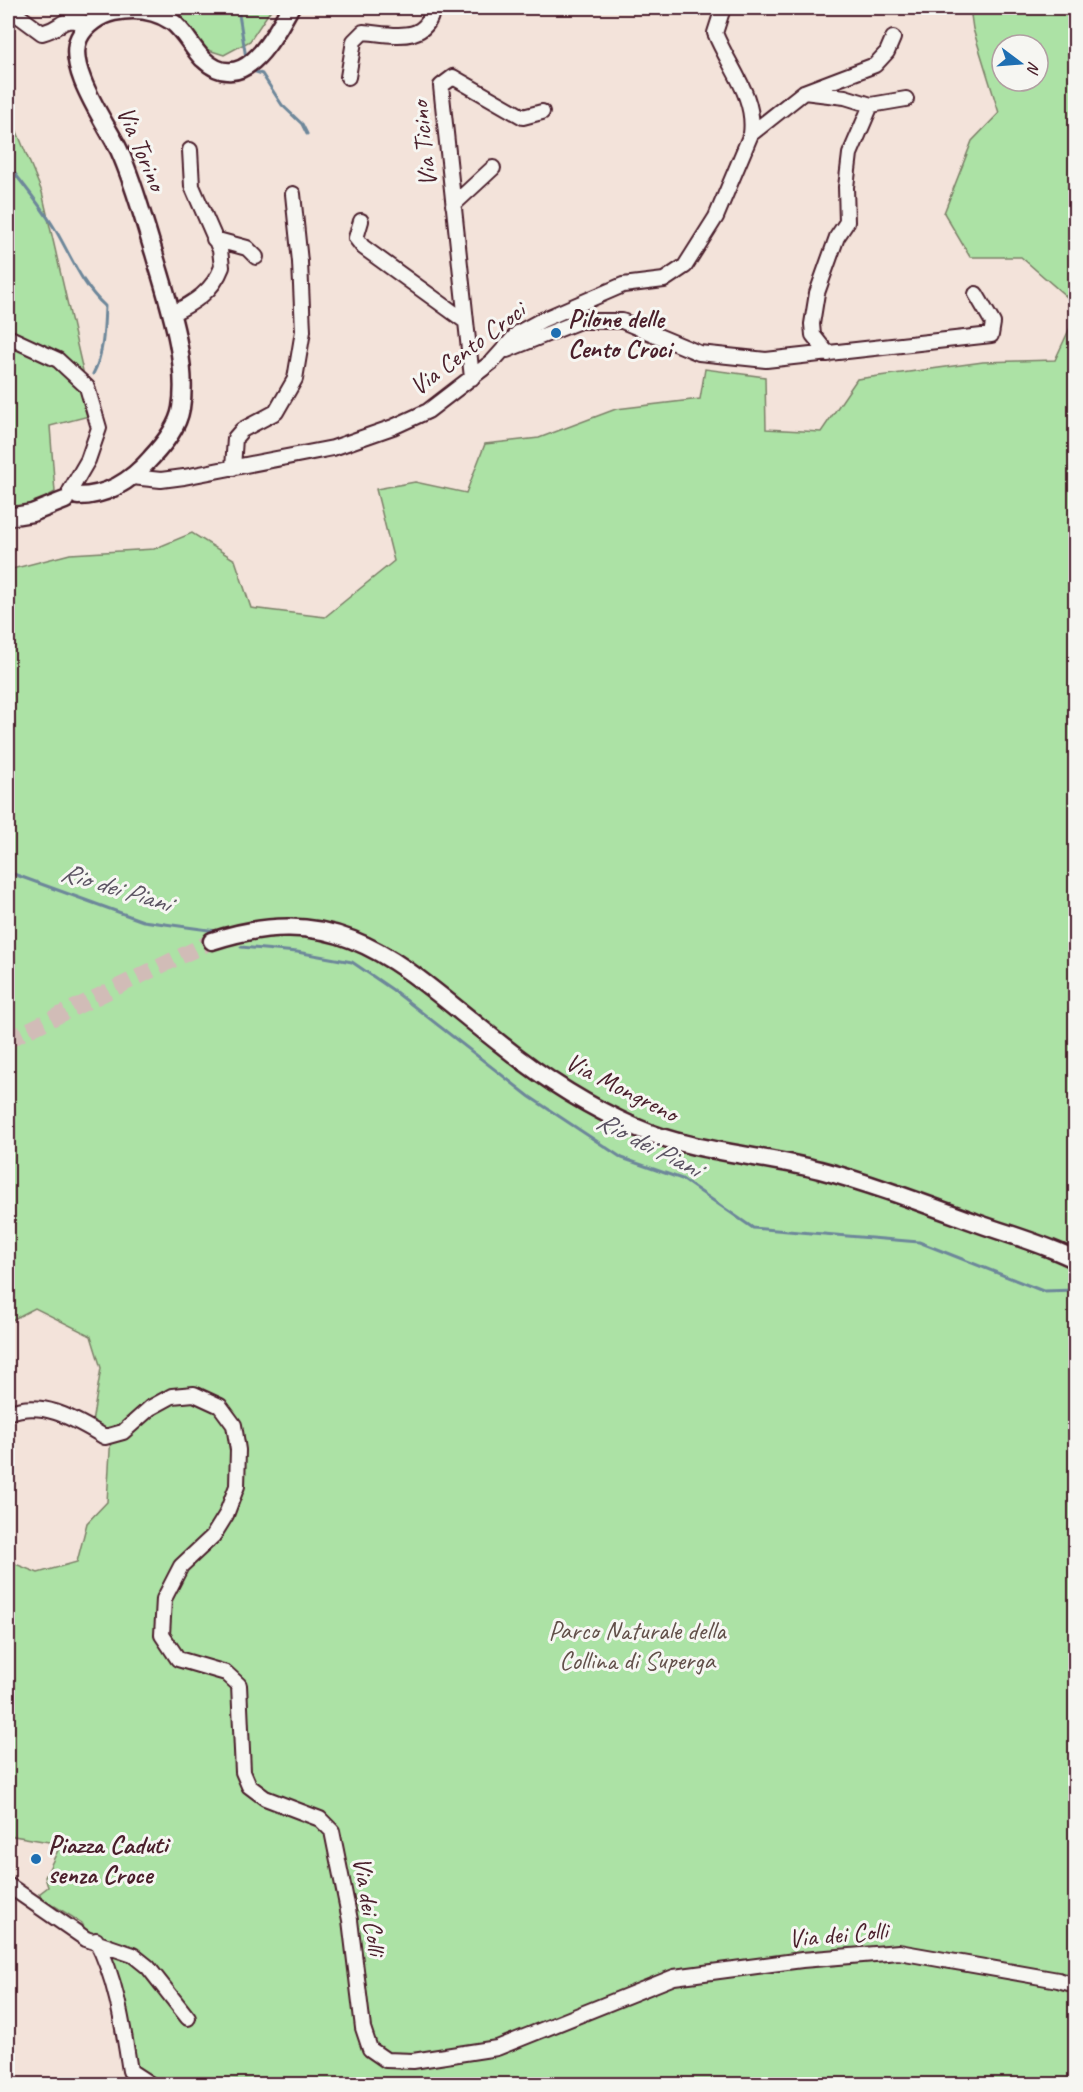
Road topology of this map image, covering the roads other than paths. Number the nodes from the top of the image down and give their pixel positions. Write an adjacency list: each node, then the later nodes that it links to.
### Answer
1 (8, 8): 5 (street)
2 (290, 8): 5 (main road)
3 (433, 8): 7 (street)
4 (723, 8): 12 (street)
5 (90, 23): 21 (main road, Via Torino)
6 (893, 38): 8 (street, Via Cento Croci)
7 (348, 76)
8 (804, 92): 10 (street); 12 (street, Via Cento Croci)
9 (906, 99): 10 (street)
10 (871, 105): 25 (street)
11 (542, 112): 16 (street, Via Ticino)
12 (752, 134): 24 (street, Via Cento Croci)
13 (190, 150): 18 (street)
14 (493, 168): 16 (street, Via Ticino)
15 (292, 194): 27 (street)
16 (453, 205): 22 (street, Via Ticino)
17 (361, 221): 22 (street)
18 (214, 239): 19 (street); 21 (street)
19 (256, 257)
20 (976, 294): 25 (street)
21 (171, 314): 28 (main road, Via Torino)
22 (465, 321): 26 (street, Via Ticino)
23 (8, 337): 29 (street)
24 (505, 351): 25 (street); 26 (street, Via Cento Croci)
25 (828, 354)
26 (472, 378): 27 (street, Via Cento Croci)
27 (233, 468): 28 (street, Via Cento Croci)
28 (132, 477): 29 (main road, Via Torino)
29 (71, 496): 30 (main road, Via Torino)
30 (8, 517)
31 (212, 941): 32 (main road, Via Mongreno)
32 (1074, 1259)
33 (8, 1413): 36 (street, Via dei Colli)
34 (8, 1885): 35 (street)
35 (96, 1941): 37 (street); 38 (street)
36 (1076, 1985)
37 (188, 2018)
38 (149, 2084)

